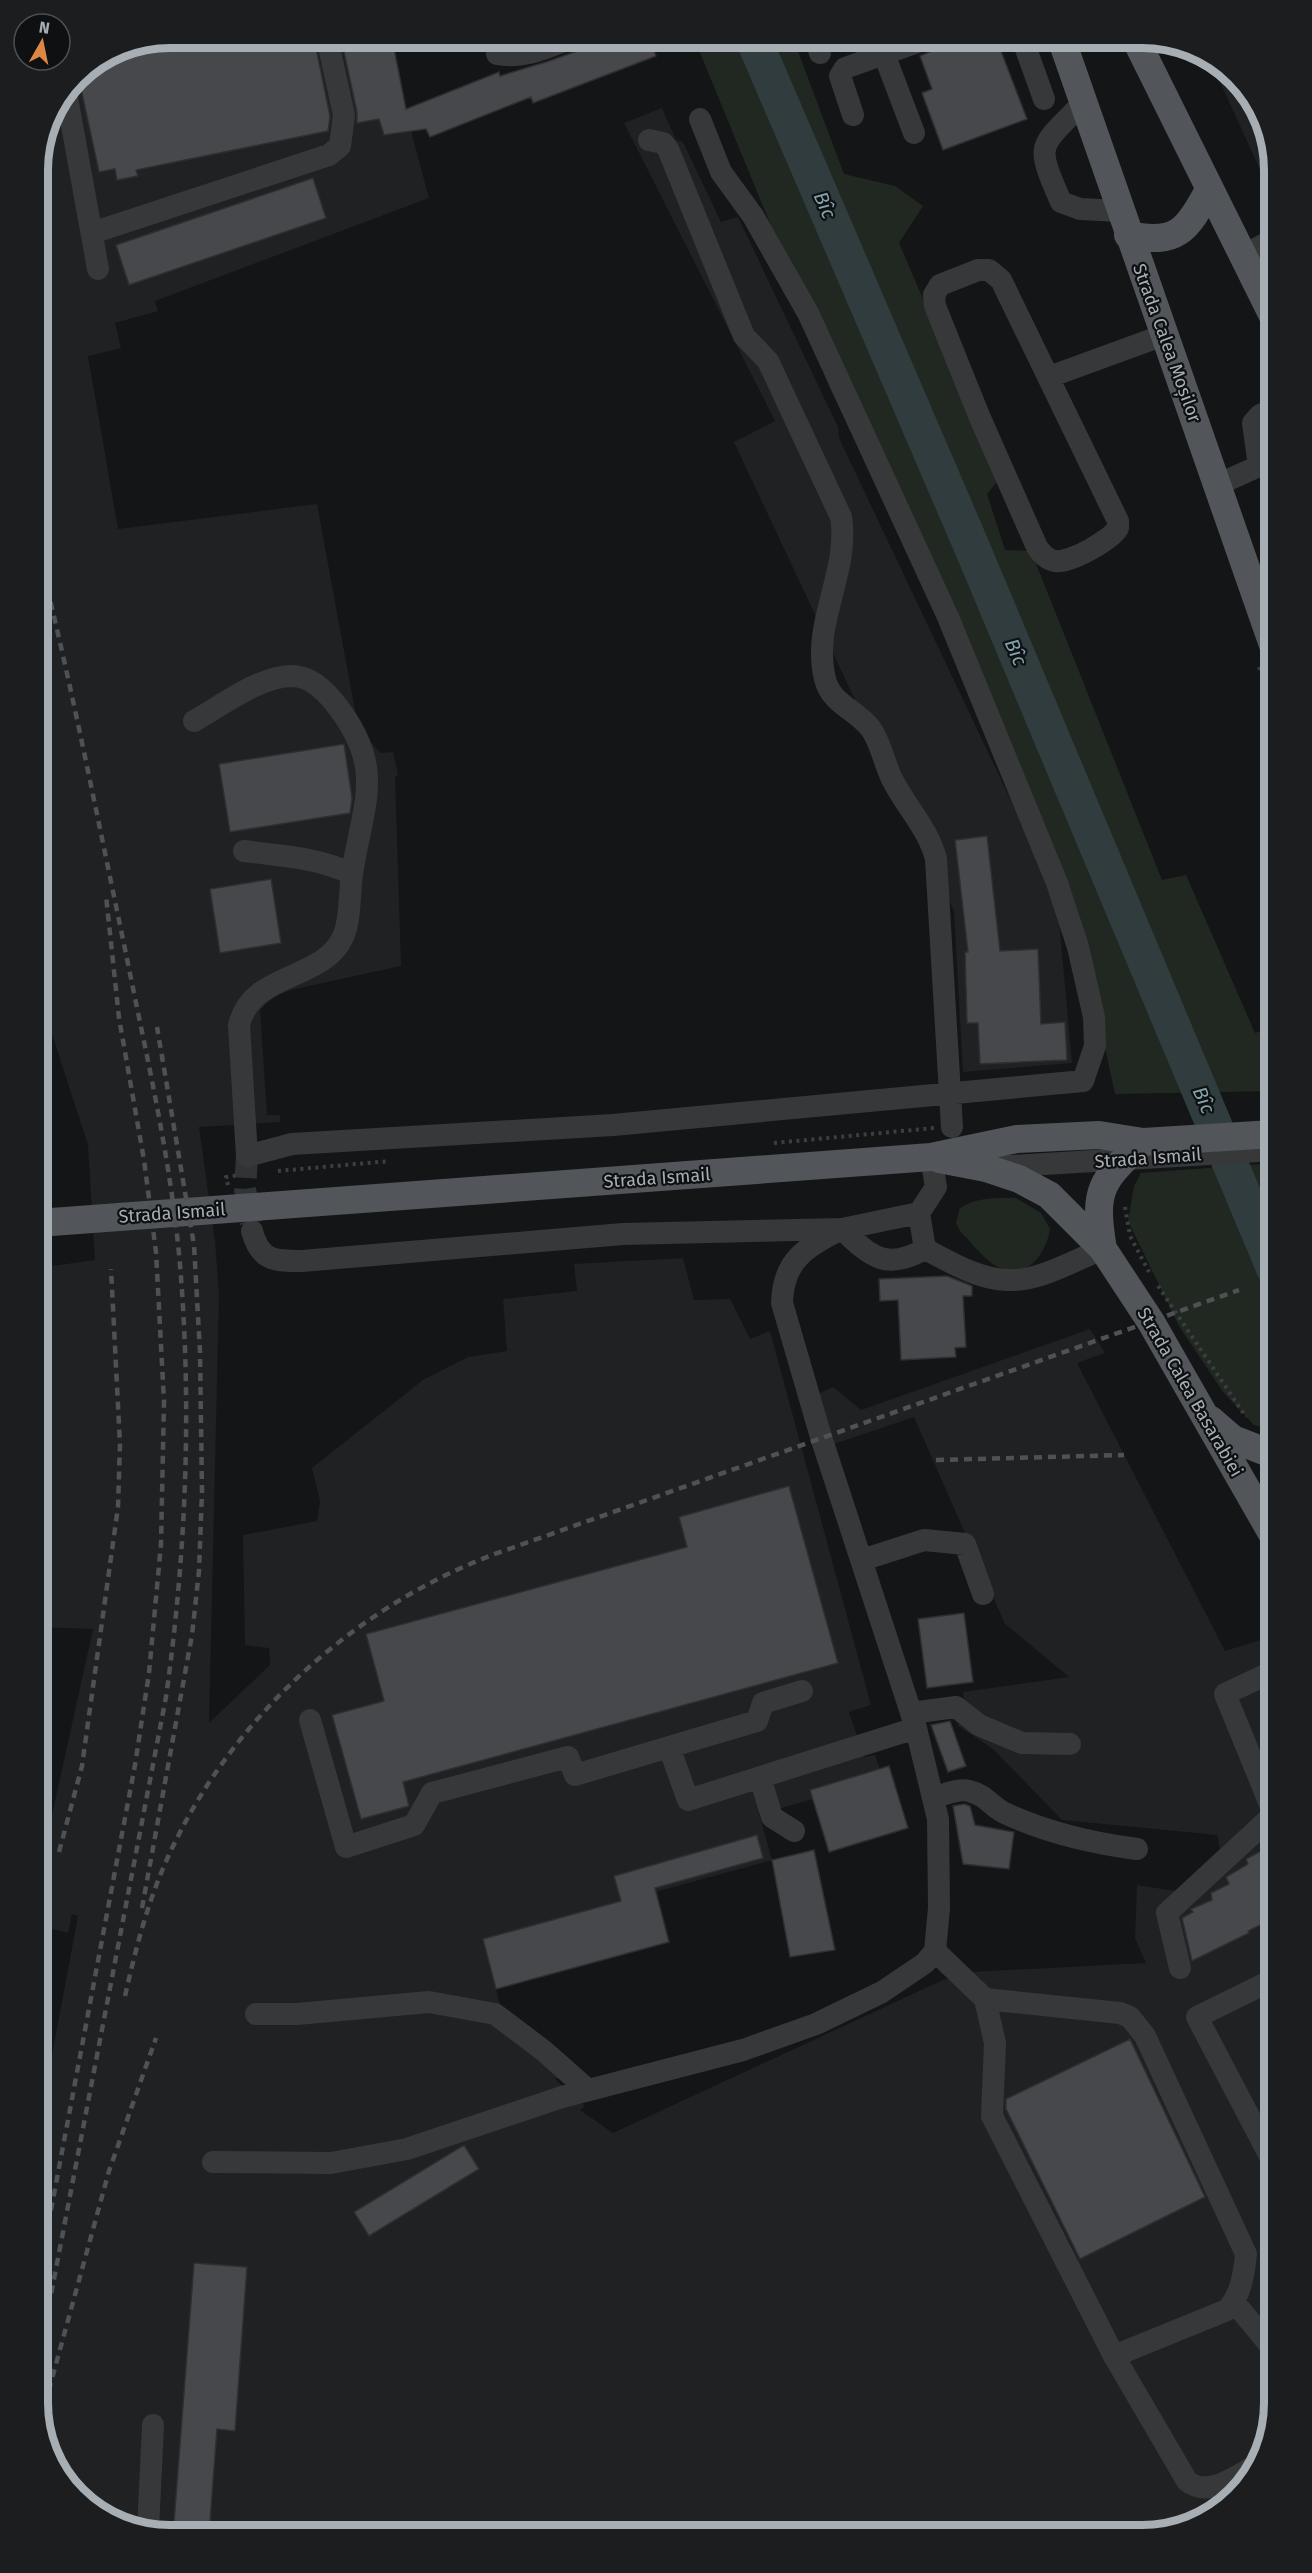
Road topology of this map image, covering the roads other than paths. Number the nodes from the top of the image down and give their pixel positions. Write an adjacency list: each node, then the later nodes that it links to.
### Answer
1 (329, 48): 18 (street)
2 (546, 48): 7 (street)
3 (901, 48): 8 (street)
4 (1026, 48): 9 (street)
5 (1064, 48): 11 (main road, Strada Calea Moșilor)
6 (1140, 48): 16 (main road)
7 (497, 54)
8 (884, 54): 12 (street); 14 (street)
9 (1044, 99)
10 (68, 102): 18 (street)
11 (1083, 103): 17 (main road, Strada Calea Moșilor); 17 (street)
12 (853, 115)
13 (700, 119): 31 (street)
14 (914, 133)
15 (649, 140): 31 (street)
16 (1209, 190): 17 (main road); 20 (main road)
17 (1124, 223): 23 (main road, Strada Calea Moșilor)
18 (92, 233): 21 (street)
19 (1264, 245): 20 (street)
20 (1243, 256): 22 (main road)
21 (98, 269)
22 (1264, 297)
23 (1164, 335): 24 (street); 26 (main road, Strada Calea Moșilor)
24 (1049, 377): 24 (street)
25 (1264, 413): 26 (street)
26 (1217, 484): 27 (main road, Strada Calea Moșilor)
27 (1264, 617)
28 (194, 721): 30 (street)
29 (244, 852): 30 (street)
30 (352, 874): 31 (street)
31 (952, 1094): 32 (street)
32 (952, 1127)
33 (1264, 1136): 35 (main road, Strada Ismail)
34 (1264, 1150): 35 (street, Strada Ismail)
35 (1137, 1153): 36 (main road, Strada Ismail); 37 (street, Strada Ismail); 43 (main road, Strada Calea Basarabiei)
36 (931, 1157): 37 (main road, Strada Calea Basarabiei); 38 (main road, Strada Ismail); 39 (street)
37 (986, 1168): 43 (main road, Strada Calea Basarabiei)
38 (48, 1210)
39 (919, 1213): 40 (street); 42 (street)
40 (842, 1229): 41 (street); 42 (street); 47 (street)
41 (252, 1231)
42 (925, 1249): 43 (street)
43 (1103, 1249): 44 (main road, Strada Calea Basarabiei)
44 (1202, 1413): 45 (main road); 46 (main road, Strada Calea Basarabiei)
45 (1264, 1451)
46 (1264, 1518)
47 (862, 1560): 48 (street); 52 (street)
48 (983, 1594)
49 (1264, 1676): 56 (street)
50 (802, 1691): 54 (street)
51 (310, 1720): 54 (street)
52 (913, 1720): 53 (street); 55 (street); 57 (street)
53 (1070, 1744)
54 (669, 1747): 55 (street)
55 (760, 1777): 59 (street)
56 (1264, 1790)
57 (933, 1797): 60 (street); 61 (street)
58 (1264, 1823): 62 (street)
59 (794, 1831)
60 (1137, 1849)
61 (935, 1952): 64 (street); 66 (street)
62 (1180, 1968)
63 (1264, 1984): 67 (street)
64 (985, 1999): 69 (street); 71 (street)
65 (256, 2014): 66 (street)
66 (588, 2090): 68 (street)
67 (1264, 2143)
68 (213, 2162)
69 (1234, 2302): 70 (street); 71 (street)
70 (1264, 2337)
71 (1114, 2356): 73 (street)
72 (153, 2425): 74 (street)
73 (1243, 2472)
74 (148, 2523)

